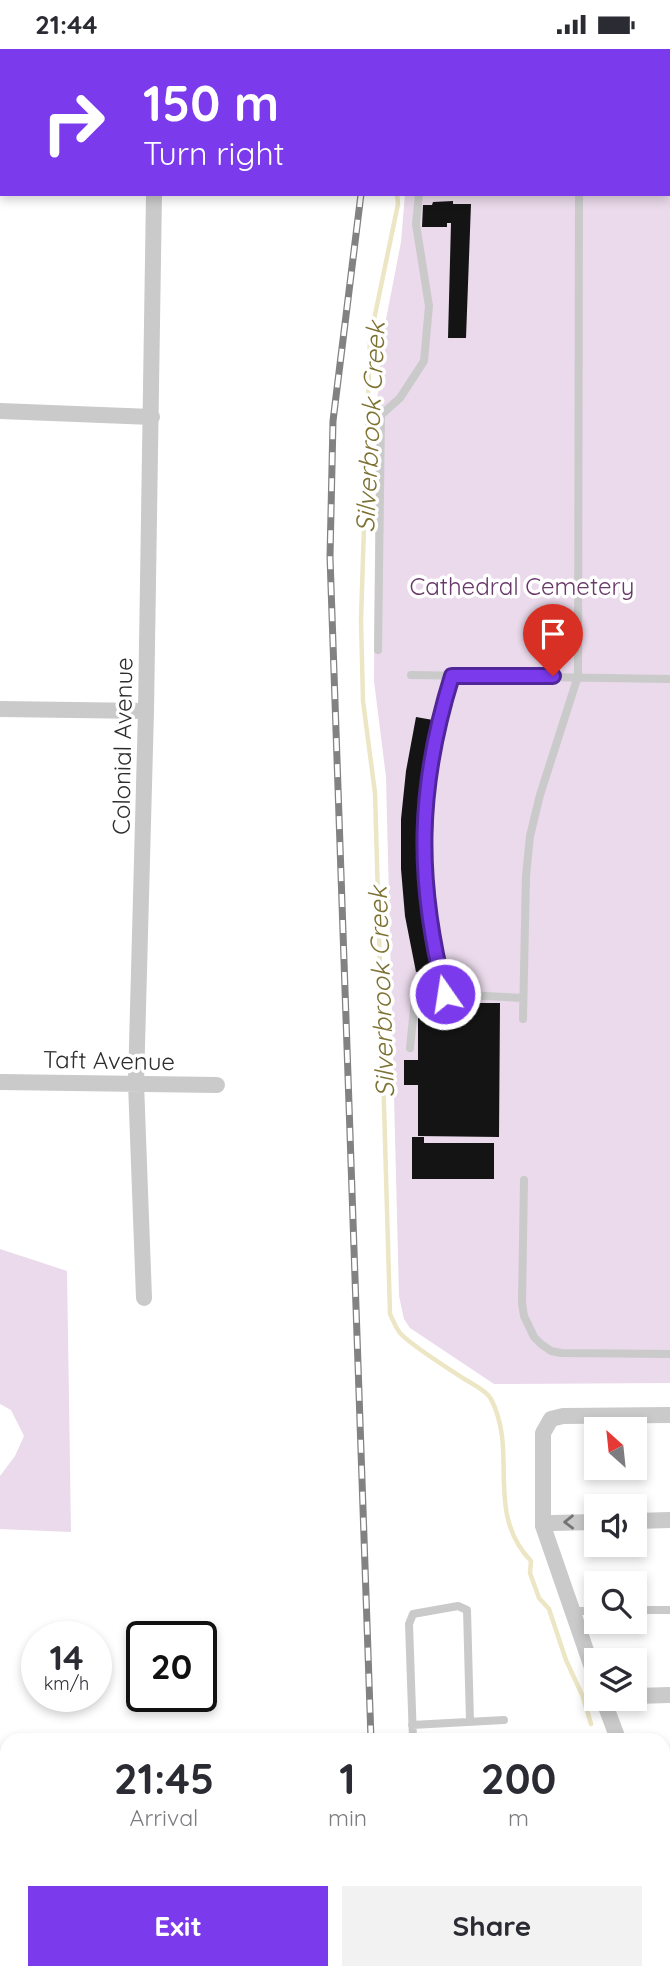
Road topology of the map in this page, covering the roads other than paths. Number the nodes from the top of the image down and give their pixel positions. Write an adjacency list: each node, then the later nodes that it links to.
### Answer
1 (154, 196): 5 (street, Colonial Avenue)
2 (419, 196): 6 (lane)
3 (579, 196): 9 (lane)
4 (0, 411): 5 (street)
5 (152, 417): 12 (street, Colonial Avenue)
6 (378, 650)
7 (411, 675): 8 (lane)
8 (452, 676): 9 (lane); 13 (lane)
9 (578, 676): 10 (lane); 14 (lane)
10 (670, 679)
11 (0, 709): 12 (street)
12 (146, 711): 18 (street, Colonial Avenue)
13 (445, 994): 14 (lane); 16 (lane)
14 (523, 998): 15 (lane)
15 (523, 1019)
16 (410, 1048)
17 (0, 1082): 18 (street, Taft Avenue)
18 (136, 1083): 19 (street, Taft Avenue); 21 (street, Colonial Avenue)
19 (217, 1085)
20 (524, 1180): 22 (lane)
21 (144, 1298)
22 (670, 1354)
23 (670, 1415): 27 (street)
24 (670, 1520): 25 (street)
25 (647, 1521)
26 (584, 1522): 27 (street, one-way to 27)
27 (543, 1526): 30 (street)
28 (647, 1610): 29 (lane)
29 (670, 1610)
30 (573, 1611): 31 (lane); 32 (street)
31 (584, 1611)
32 (586, 1648)
33 (670, 1695): 34 (street)
34 (647, 1696)
35 (608, 1711): 40 (street)
36 (504, 1720): 37 (lane)
37 (470, 1721): 38 (lane); 38 (lane)
38 (412, 1725): 39 (lane)
39 (413, 1733)
40 (616, 1733)

